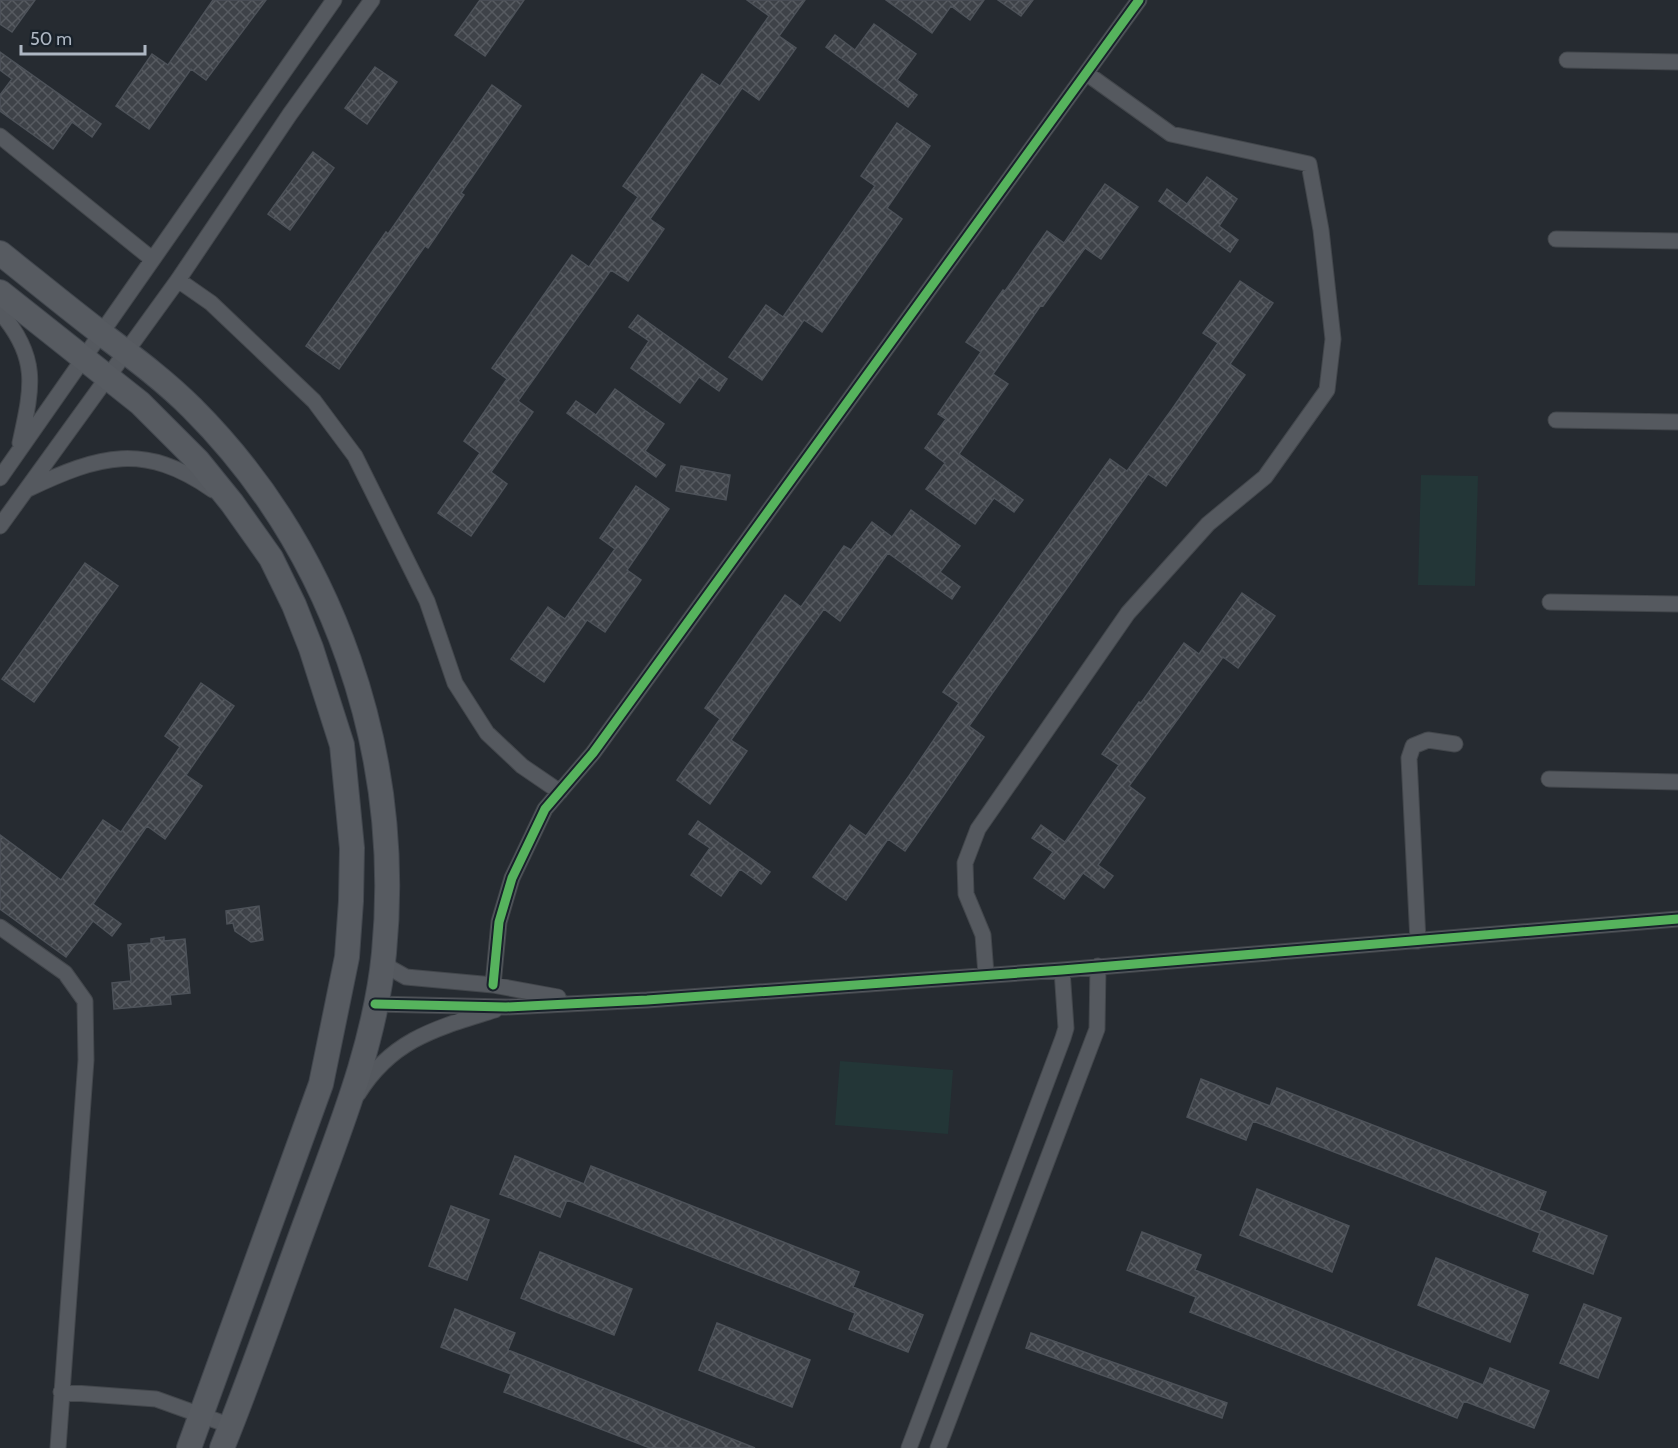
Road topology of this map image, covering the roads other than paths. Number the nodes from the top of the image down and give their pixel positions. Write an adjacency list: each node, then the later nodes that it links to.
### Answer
1 (334, 0): 11 (street)
2 (372, 0): 12 (street)
3 (1139, 0): 6 (street)
4 (1567, 60): 5 (street)
5 (1678, 62)
6 (1086, 73): 31 (street); 38 (street)
7 (0, 136): 11 (street)
8 (1556, 239): 9 (street)
9 (1678, 242)
10 (0, 253): 15 (main road)
11 (152, 259): 15 (street)
12 (178, 280): 16 (street); 31 (street)
13 (0, 292): 17 (main road)
14 (0, 312): 21 (street)
15 (102, 334): 16 (main road); 17 (street)
16 (125, 351): 18 (street); 35 (main road)
17 (85, 358): 18 (main road); 21 (street)
18 (108, 376): 23 (street); 24 (main road)
19 (1556, 420): 20 (street)
20 (1678, 422)
21 (19, 449): 22 (street)
22 (0, 478)
23 (26, 490): 24 (street); 25 (street)
24 (232, 503): 45 (main road)
25 (0, 526)
26 (1550, 602): 27 (street)
27 (1678, 604)
28 (1455, 744): 34 (street)
29 (1549, 779): 30 (street)
30 (1678, 782)
31 (560, 792): 39 (street)
32 (1678, 919): 34 (street)
33 (0, 927): 44 (street)
34 (1418, 941): 36 (street)
35 (384, 955): 39 (street); 41 (main road)
36 (1098, 966): 37 (street); 51 (street)
37 (1062, 970): 38 (street); 50 (street)
38 (986, 974): 40 (street)
39 (493, 985): 40 (street)
40 (581, 1002): 42 (street)
41 (375, 1004): 42 (street); 43 (main road)
42 (506, 1007): 43 (street)
43 (341, 1125): 46 (main road)
44 (61, 1392): 45 (street); 47 (street)
45 (202, 1414): 46 (street); 48 (main road)
46 (231, 1426): 49 (main road)
47 (57, 1448)
48 (189, 1448)
49 (222, 1448)
50 (909, 1448)
51 (938, 1448)

